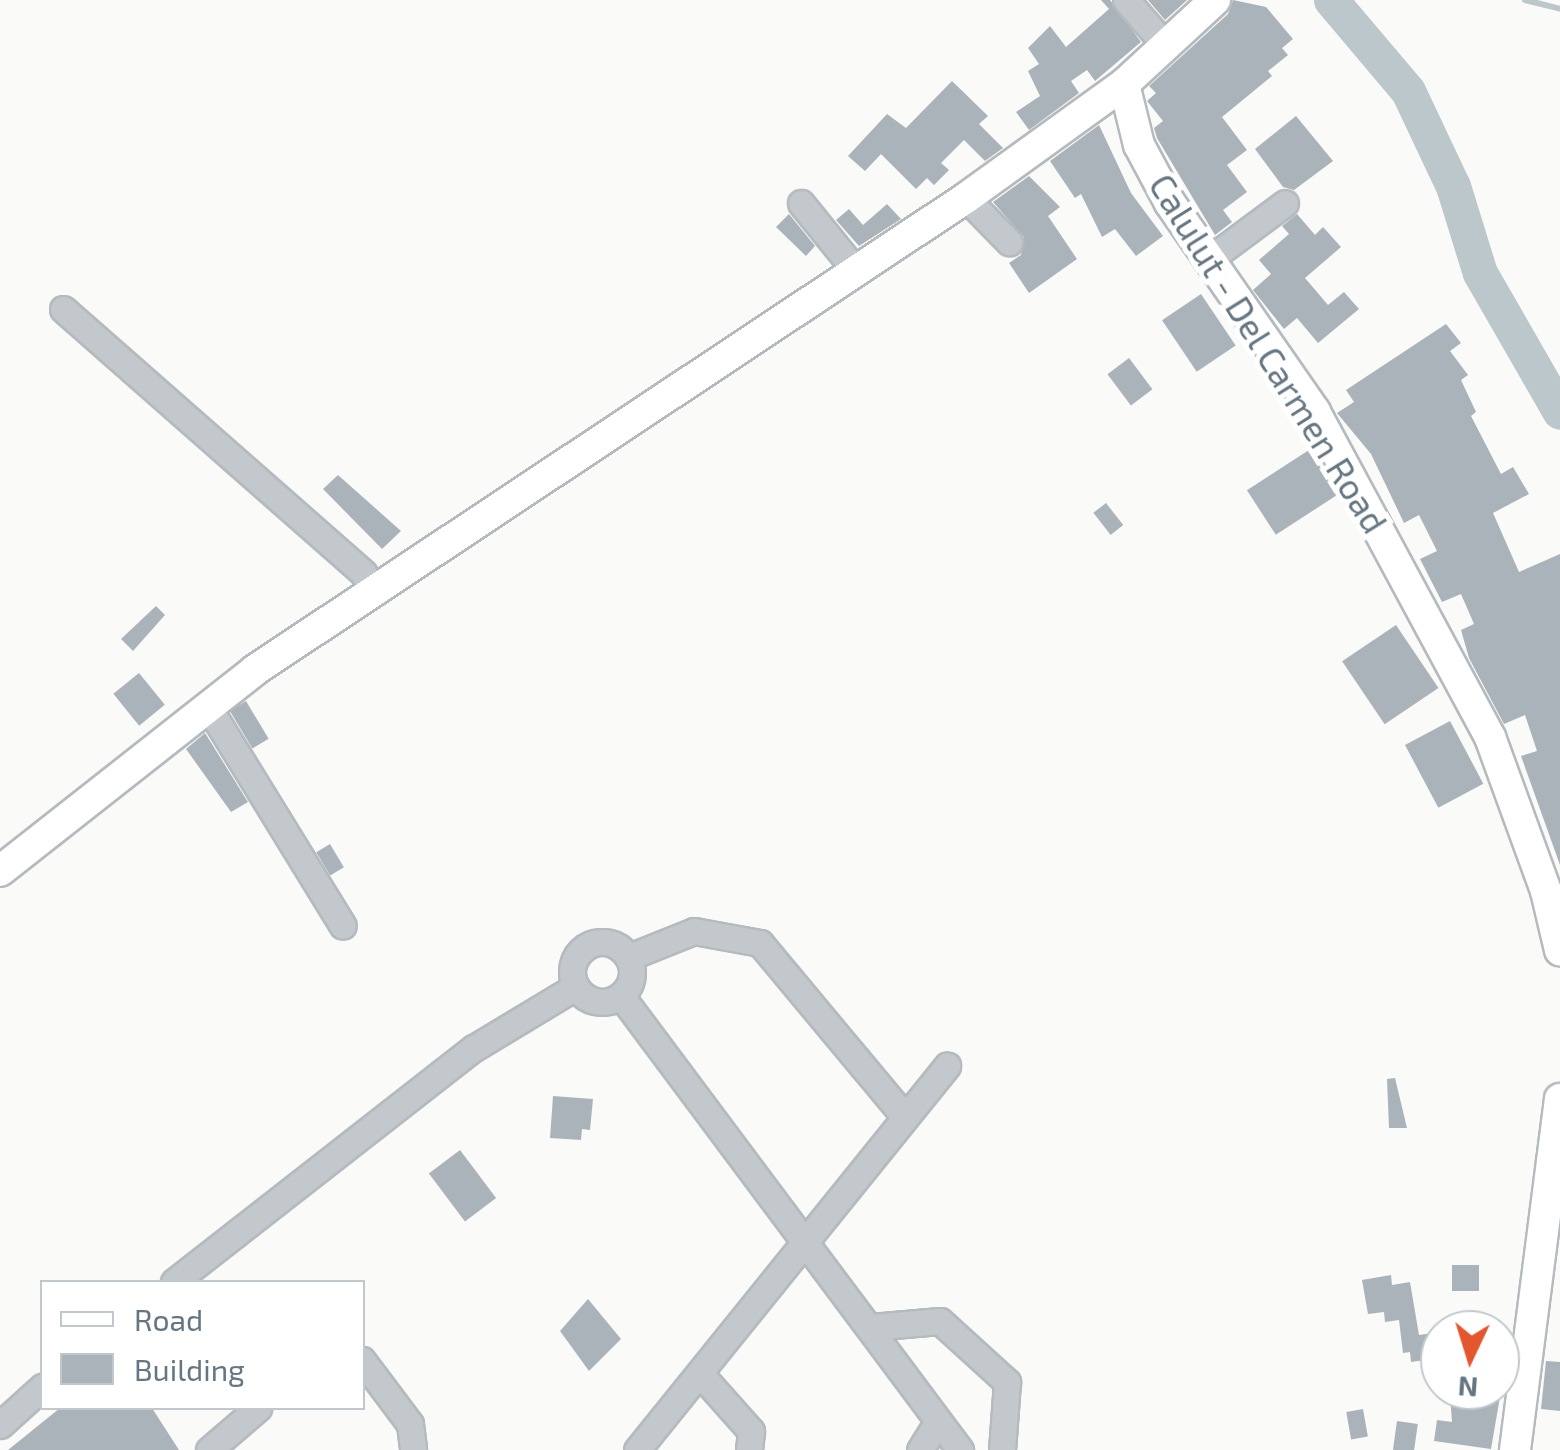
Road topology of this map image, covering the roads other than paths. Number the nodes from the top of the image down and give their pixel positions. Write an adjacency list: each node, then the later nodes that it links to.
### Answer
1 (1126, 0): 3 (street)
2 (1215, 0): 3 (main road)
3 (1168, 47): 4 (main road)
4 (1124, 84): 5 (main road); 9 (main road, Calulut - Del Carmen Road)
5 (966, 198): 8 (street); 10 (main road)
6 (800, 203): 10 (street)
7 (1285, 203): 9 (street)
8 (1010, 242)
9 (1207, 261): 16 (main road, Calulut - Del Carmen Road)
10 (856, 271): 12 (main road)
11 (63, 309): 12 (street)
12 (376, 592): 13 (main road)
13 (206, 705): 14 (main road); 15 (street)
14 (0, 870)
15 (343, 926)
16 (1560, 950)
17 (629, 957): 18 (street); 19 (street); 22 (street)
18 (575, 987): 19 (street); 24 (street)
19 (621, 996): 23 (street)
20 (947, 1066): 22 (street)
21 (1560, 1098): 40 (main road)
22 (904, 1116): 23 (street)
23 (805, 1240): 25 (street); 27 (street)
24 (177, 1280)
25 (870, 1327): 30 (street); 39 (street)
26 (365, 1364): 34 (street)
27 (702, 1376): 35 (street); 36 (street)
28 (40, 1390): 31 (street)
29 (256, 1410): 32 (street)
30 (938, 1421): 37 (street); 38 (street)
31 (0, 1425)
32 (212, 1446): 33 (street)
33 (245, 1450)
34 (413, 1450)
35 (637, 1450)
36 (750, 1450)
37 (920, 1450)
38 (960, 1450)
39 (1002, 1450)
40 (1515, 1450)

